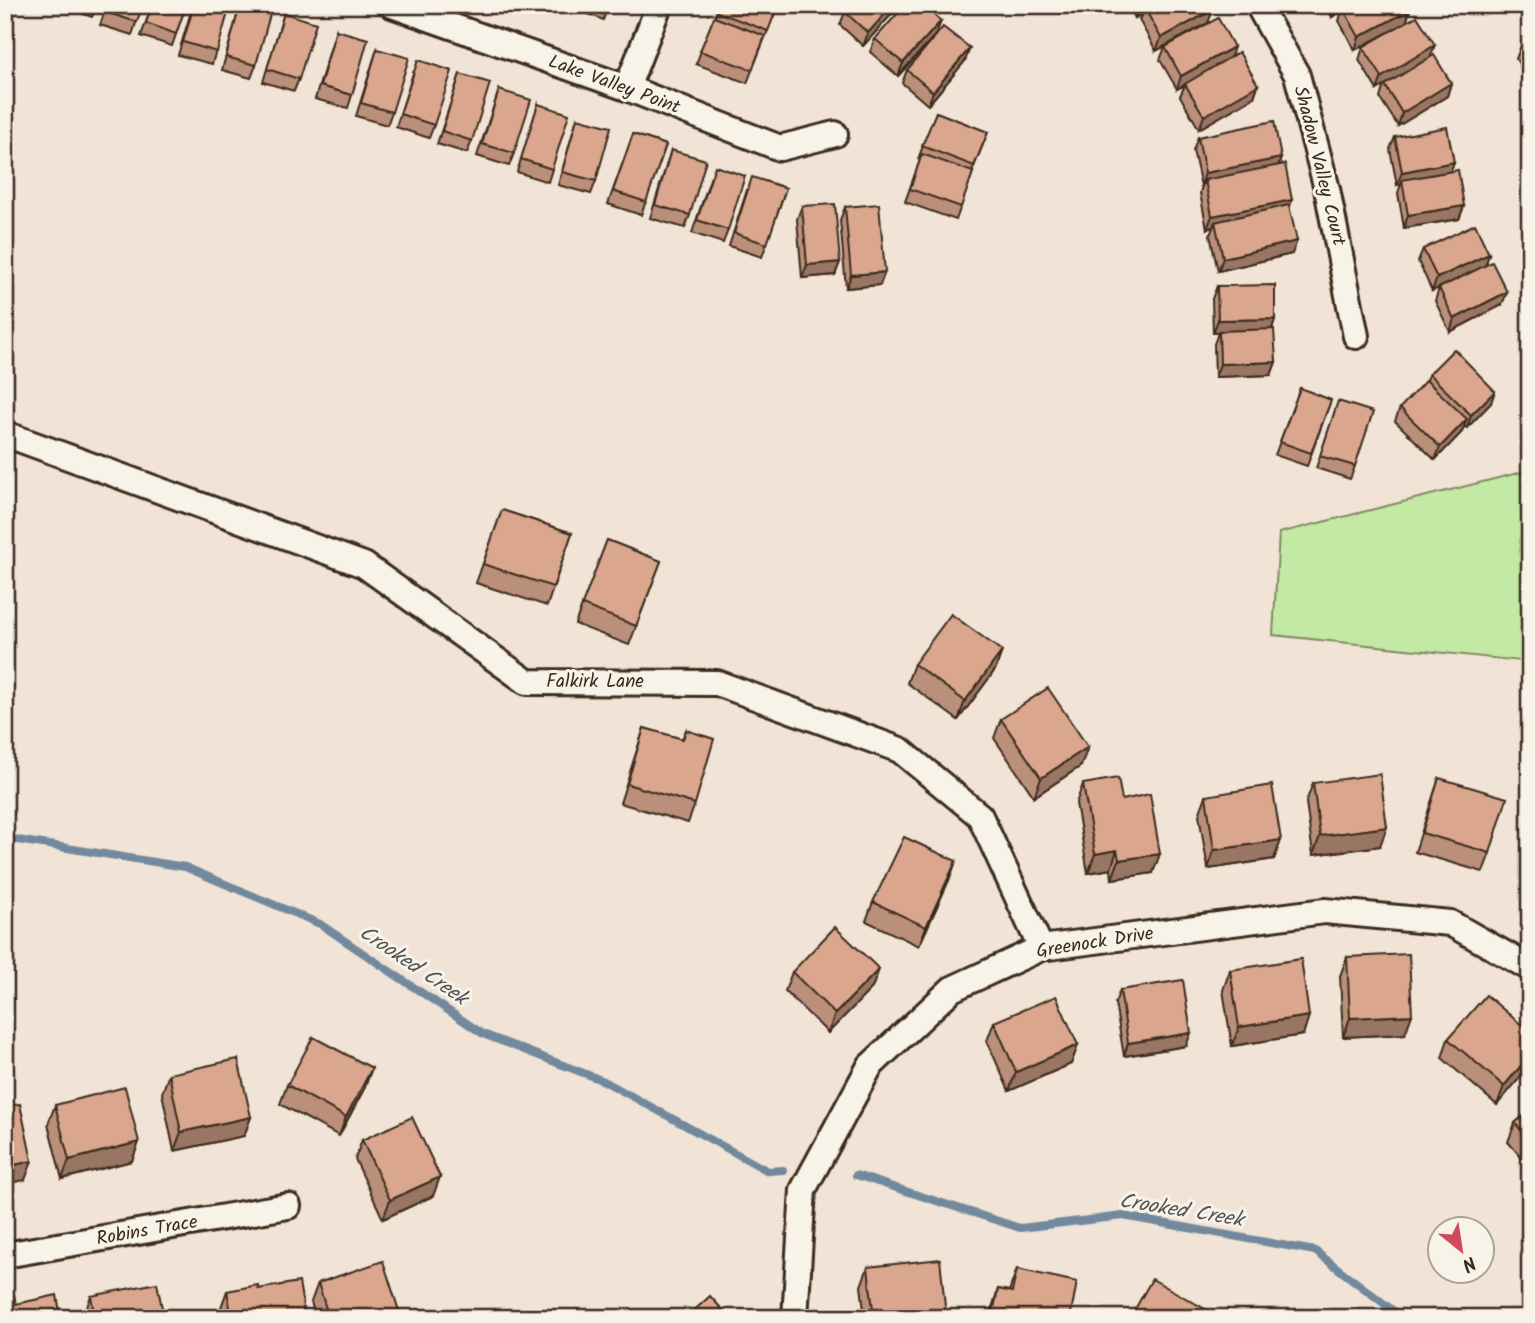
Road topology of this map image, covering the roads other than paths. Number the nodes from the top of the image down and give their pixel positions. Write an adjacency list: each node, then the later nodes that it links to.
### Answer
1 (392, 5): 4 (street, Lake Valley Point)
2 (659, 5): 4 (street)
3 (1258, 5): 6 (street, Shadow Valley Court)
4 (627, 88): 5 (street, Lake Valley Point)
5 (835, 134)
6 (1356, 336)
7 (5, 435): 8 (street, Falkirk Lane)
8 (1041, 948): 9 (street, Greenock Drive); 12 (street, Greenock Drive)
9 (1530, 968)
10 (288, 1206): 11 (street, Robins Trace)
11 (5, 1255)
12 (795, 1318)

